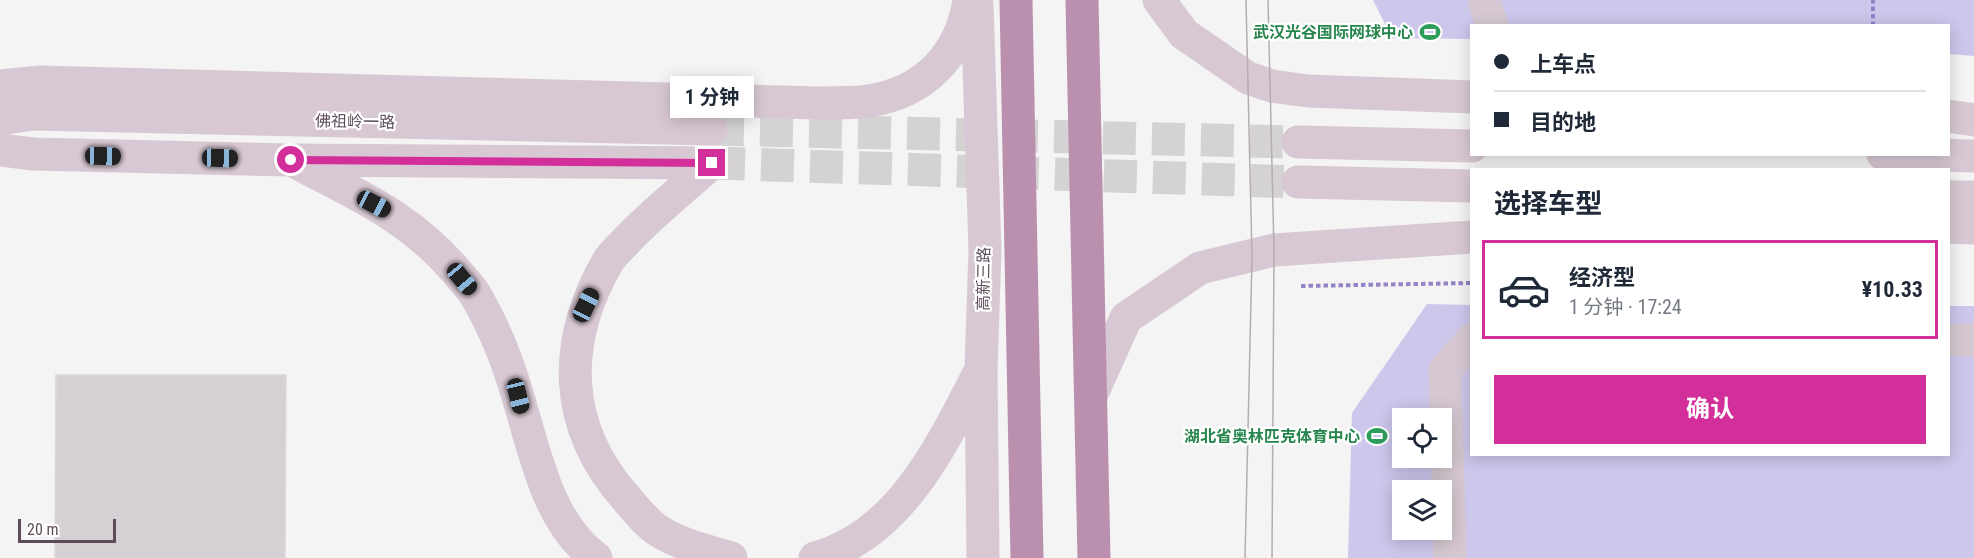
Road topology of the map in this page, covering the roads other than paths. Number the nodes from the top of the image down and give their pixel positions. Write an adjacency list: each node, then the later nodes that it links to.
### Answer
1 (969, 0): 8 (street)
2 (977, 0): 30 (street, 高新三路)
3 (1016, 0): 36 (highway)
4 (1082, 0): 31 (highway)
5 (1159, 0): 9 (street)
6 (1484, 0): 7 (street)
7 (1491, 24)
8 (0, 86)
9 (1470, 97)
10 (1950, 116): 12 (street)
11 (0, 119): 13 (street, 佛祖岭一路)
12 (1974, 120)
13 (711, 129)
14 (1298, 142): 15 (street)
15 (1470, 146)
16 (0, 150): 19 (street)
17 (1950, 155): 18 (street)
18 (1974, 156)
19 (291, 160): 32 (street); 33 (street)
20 (1298, 182): 21 (street)
21 (1470, 186)
22 (1950, 196): 23 (street)
23 (1974, 197)
24 (1950, 227): 25 (street)
25 (1974, 228)
26 (1470, 237): 31 (street)
27 (1950, 340): 28 (street)
28 (1974, 340)
29 (1470, 342): 38 (street)
30 (981, 369): 34 (street); 35 (street, 高新三路)
31 (1091, 396): 37 (highway)
32 (596, 558)
33 (731, 558)
34 (815, 558)
35 (983, 558)
36 (1027, 558)
37 (1094, 558)
38 (1450, 558)

